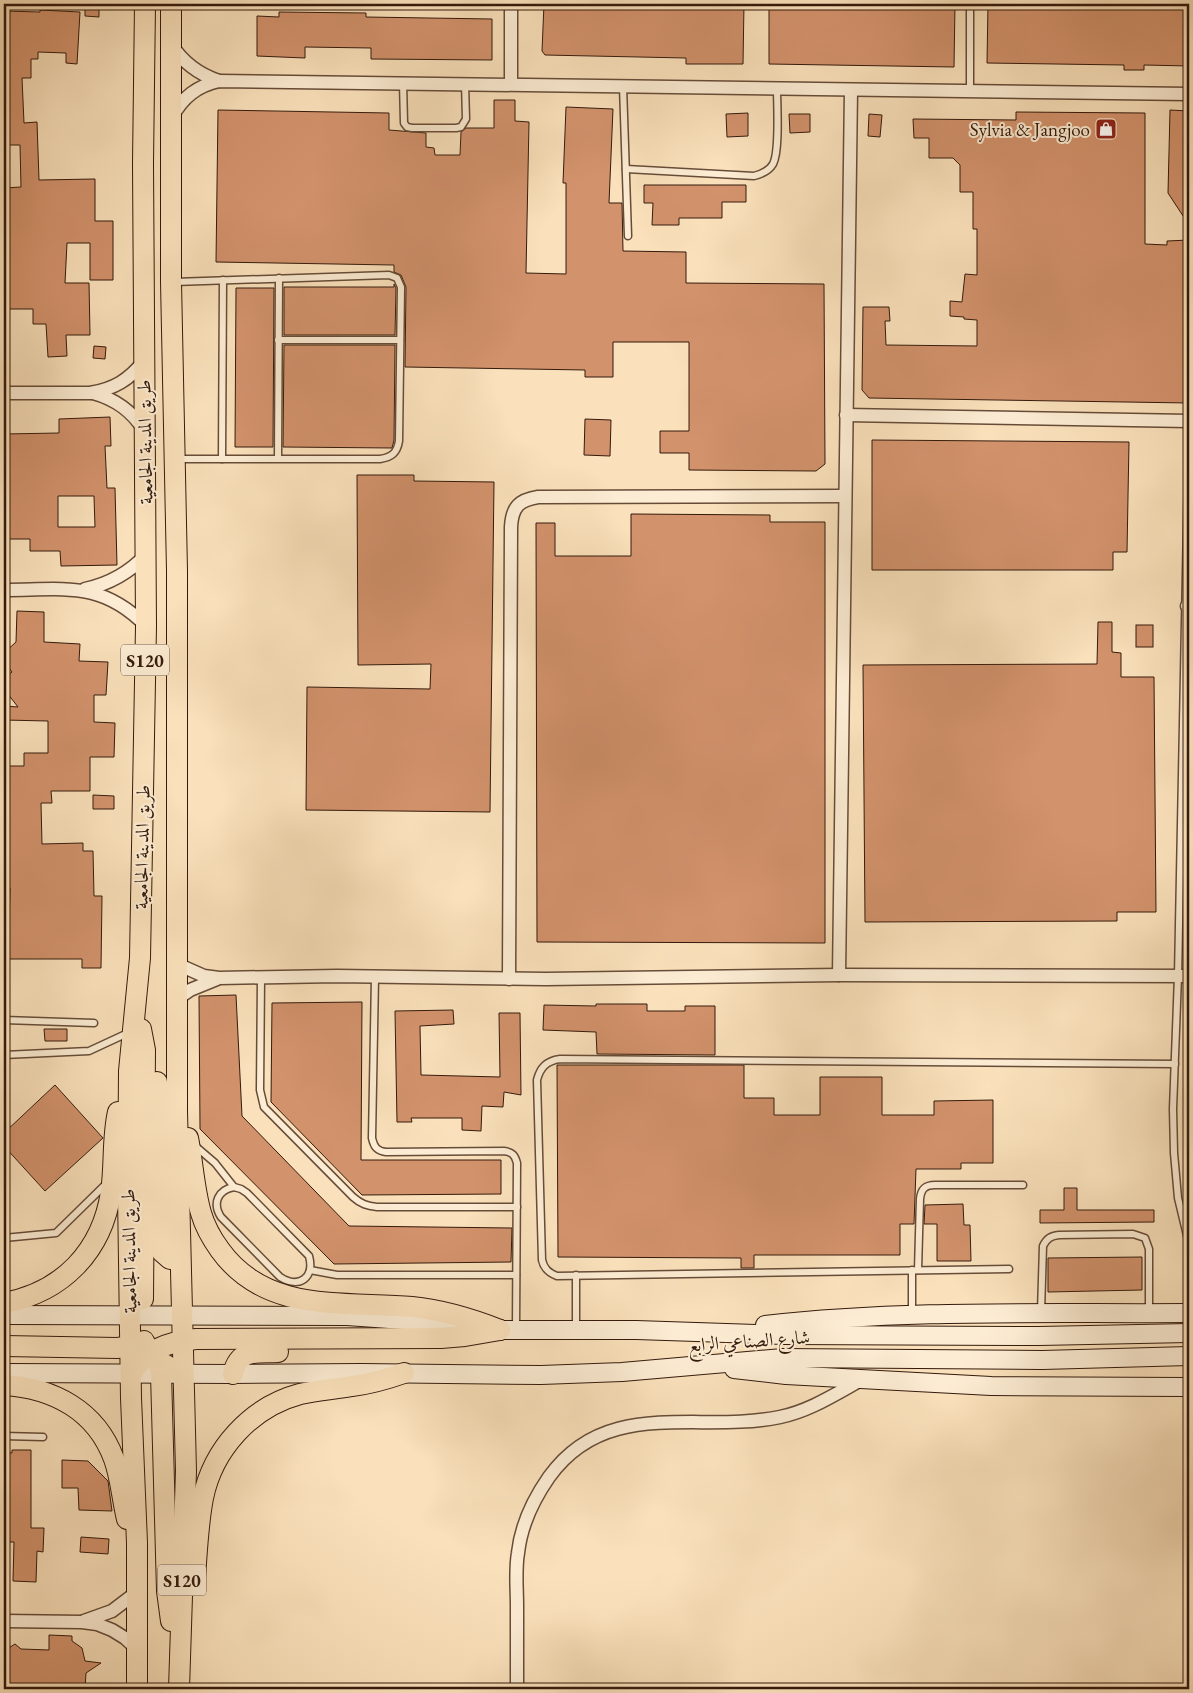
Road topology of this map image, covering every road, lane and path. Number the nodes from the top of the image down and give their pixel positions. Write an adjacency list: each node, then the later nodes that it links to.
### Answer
1 (144, 4): 23 (main road, طريق المدينة الجامعية / S120)
2 (171, 4): 5 (main road, طريق المدينة الجامعية / S120)
3 (511, 4): 9 (street)
4 (970, 4): 13 (lane)
5 (171, 42): 6 (street); 15 (main road, طريق المدينة الجامعية / S120)
6 (219, 81): 7 (street); 15 (street)
7 (403, 82): 8 (street); 8 (lane)
8 (465, 83): 9 (street)
9 (511, 83): 10 (street)
10 (623, 85): 11 (street); 16 (lane)
11 (777, 88): 12 (street); 16 (lane)
12 (851, 90): 13 (street); 26 (street)
13 (970, 91): 14 (street)
14 (1189, 94)
15 (171, 119): 20 (main road, طريق المدينة الجامعية / S120)
16 (626, 169): 17 (lane)
17 (628, 236)
18 (278, 278): 19 (lane); 21 (lane); 22 (lane)
19 (223, 280): 20 (lane); 31 (lane)
20 (171, 282): 30 (main road, طريق المدينة الجامعية / S120)
21 (278, 340): 22 (lane); 29 (lane)
22 (400, 340): 29 (lane)
23 (144, 362): 25 (street); 28 (main road, طريق المدينة الجامعية / S120)
24 (4, 393): 25 (street)
25 (90, 393): 28 (street)
26 (846, 415): 27 (street); 32 (street)
27 (1189, 421): 36 (lane)
28 (146, 432): 33 (main road, طريق المدينة الجامعية / S120)
29 (278, 458): 31 (lane)
30 (176, 459): 31 (lane); 38 (main road, طريق المدينة الجامعية / S120)
31 (222, 459)
32 (845, 496): 39 (street); 44 (street)
33 (146, 554): 35 (street); 37 (main road, طريق المدينة الجامعية / S120)
34 (4, 590): 35 (street)
35 (79, 590): 37 (street)
36 (1188, 606): 40 (lane)
37 (146, 626): 48 (main road, طريق المدينة الجامعية / S120)
38 (177, 964): 42 (street); 45 (main road, طريق المدينة الجامعية / S120)
39 (839, 975): 40 (street); 44 (street)
40 (1184, 976): 51 (lane)
41 (375, 977): 43 (street); 44 (street); 58 (lane)
42 (219, 978): 43 (street); 45 (street)
43 (261, 978): 58 (lane)
44 (509, 979)
45 (177, 999): 53 (main road, طريق المدينة الجامعية / S120)
46 (4, 1020): 47 (lane)
47 (94, 1023)
48 (134, 1023): 49 (main road); 50 (lane); 52 (main road, طريق المدينة الجامعية / S120)
49 (144, 1050): 61 (main road); 80 (main road)
50 (4, 1055)
51 (1175, 1064): 60 (lane); 66 (lane)
52 (129, 1071): 55 (main road); 80 (main road, طريق المدينة الجامعية / S120)
53 (178, 1111): 54 (main road); 61 (main road, طريق المدينة الجامعية / S120)
54 (188, 1140): 57 (lane); 74 (main road)
55 (112, 1178): 59 (lane); 67 (main road)
56 (1023, 1185): 64 (lane)
57 (234, 1187): 63 (lane); 63 (lane)
58 (517, 1207): 65 (lane)
59 (4, 1238)
60 (1189, 1244)
61 (180, 1257): 73 (main road, طريق المدينة الجامعية / S120)
62 (1009, 1269): 64 (lane)
63 (310, 1270): 65 (lane)
64 (915, 1270): 66 (lane); 72 (lane)
65 (516, 1275): 74 (lane)
66 (576, 1275): 75 (lane)
67 (4, 1303)
68 (1189, 1313): 70 (main road)
69 (1041, 1314): 70 (main road); 70 (lane); 72 (main road)
70 (1149, 1314)
71 (4, 1315): 80 (main road)
72 (912, 1315): 76 (main road)
73 (181, 1316): 74 (main road, شارع الصناعي الرابع); 79 (main road, طريق المدينة الجامعية / S120); 80 (main road)
74 (508, 1330): 75 (main road, شارع الصناعي الرابع); 78 (main road)
75 (576, 1330): 76 (main road, شارع الصناعي الرابع)
76 (716, 1332): 77 (main road, شارع الصناعي الرابع)
77 (1189, 1333)
78 (465, 1336): 79 (main road); 88 (main road)
79 (182, 1340): 80 (main road); 87 (main road, طريق المدينة الجامعية / S120)
80 (147, 1343): 81 (main road); 86 (main road, طريق المدينة الجامعية / S120); 86 (main road); 87 (main road); 98 (main road)
81 (4, 1346)
82 (1189, 1356): 83 (main road, شارع الصناعي الرابع)
83 (699, 1364): 85 (main road, شارع الصناعي الرابع); 89 (main road)
84 (4, 1373): 86 (main road)
85 (404, 1373): 88 (main road, شارع الصناعي الرابع); 98 (main road)
86 (131, 1374): 94 (main road, طريق المدينة الجامعية / S120)
87 (183, 1374): 88 (main road, شارع الصناعي الرابع); 98 (main road, طريق المدينة الجامعية / S120)
88 (233, 1374)
89 (863, 1379): 91 (main road); 102 (street)
90 (4, 1386): 94 (main road)
91 (1189, 1387)
92 (4, 1436): 93 (lane)
93 (43, 1437)
94 (137, 1543): 95 (main road, طريق المدينة الجامعية / S120)
95 (137, 1592): 97 (street); 99 (main road, طريق المدينة الجامعية / S120)
96 (4, 1621): 97 (street)
97 (82, 1622): 99 (street)
98 (180, 1647): 101 (main road, طريق المدينة الجامعية / S120)
99 (137, 1649): 100 (main road, طريق المدينة الجامعية / S120)
100 (137, 1689)
101 (179, 1689)
102 (517, 1689)

